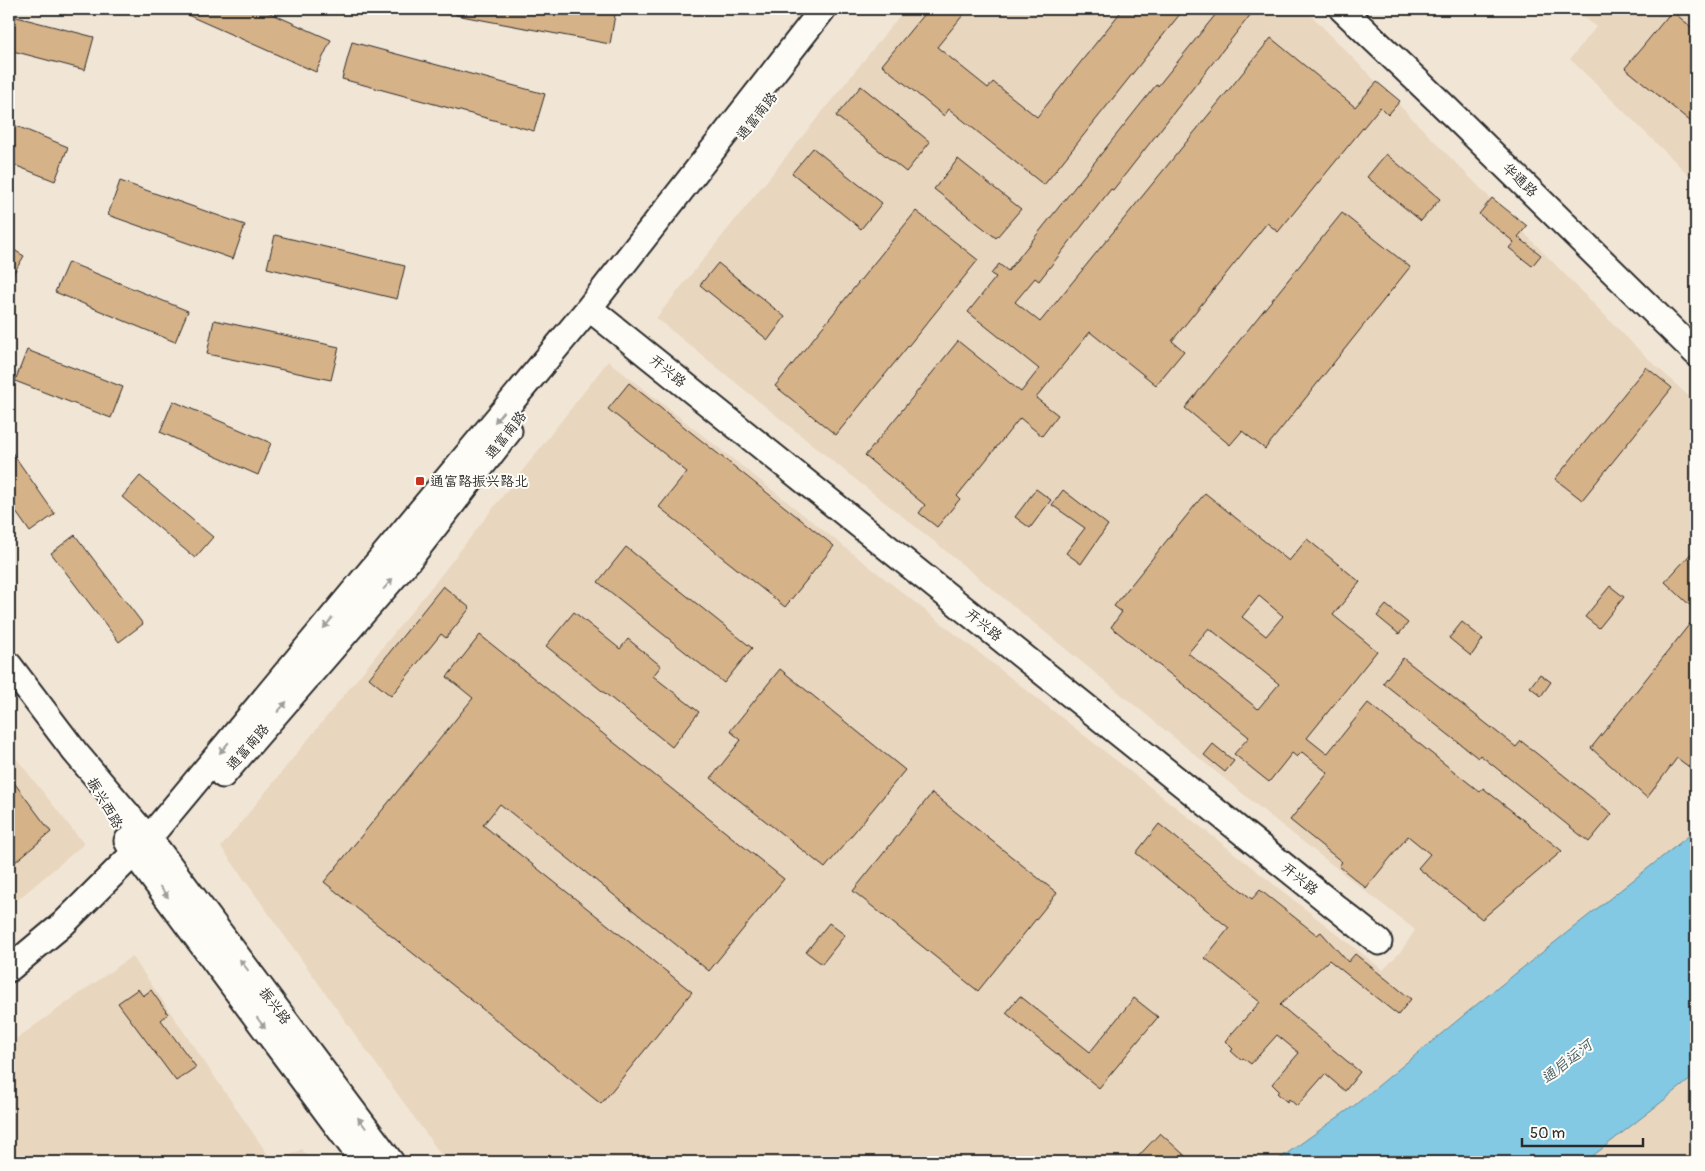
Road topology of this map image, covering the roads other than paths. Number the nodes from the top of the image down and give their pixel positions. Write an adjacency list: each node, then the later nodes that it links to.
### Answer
1 (823, 9): 4 (main road, 通富南路)
2 (842, 9): 4 (main road, 通富南路)
3 (1342, 9): 5 (main road, 华通路)
4 (594, 312): 7 (main road, 通富南路); 8 (main road, 开兴路)
5 (1696, 353)
6 (9, 665): 7 (main road, 振兴西路)
7 (146, 852): 9 (main road, 通富南路); 10 (main road, 振兴路, one-way to 10); 11 (main road, 振兴路, one-way to 7)
8 (1378, 942)
9 (9, 969)
10 (364, 1162)
11 (391, 1162)

